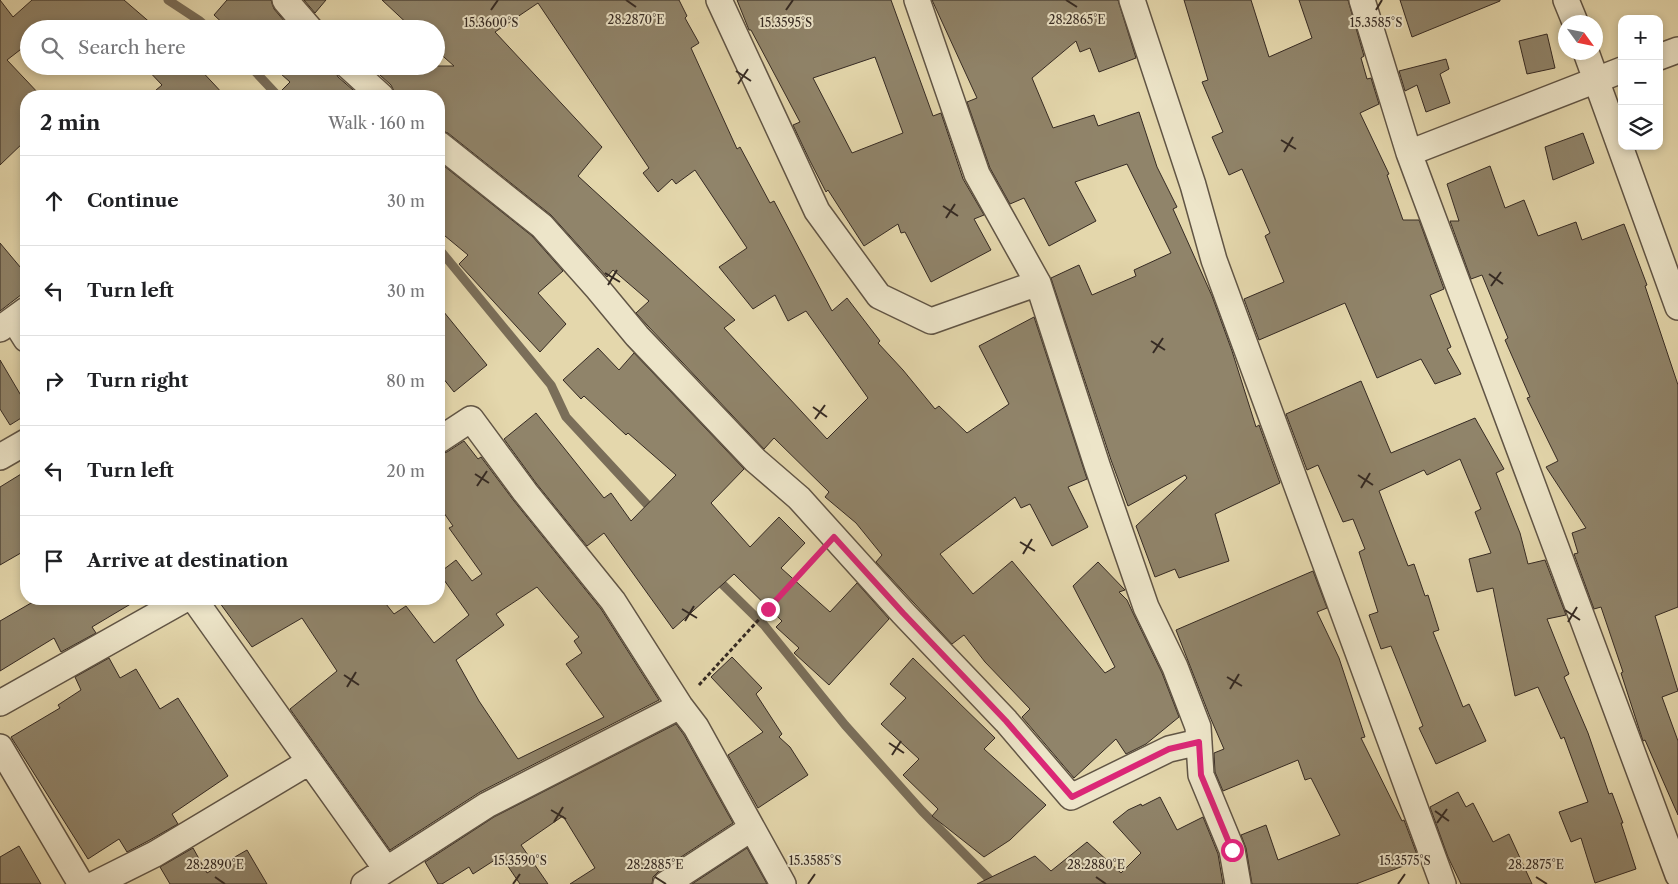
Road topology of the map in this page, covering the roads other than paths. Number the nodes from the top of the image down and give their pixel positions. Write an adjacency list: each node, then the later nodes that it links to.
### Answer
1 (285, 0): 8 (street)
2 (719, 0): 18 (street)
3 (917, 0): 18 (street)
4 (1132, 0): 39 (street)
5 (1362, 0): 17 (street)
6 (1566, 0): 7 (street)
7 (1572, 15)
8 (302, 20)
9 (1678, 50): 10 (street)
10 (1663, 56)
11 (1589, 60): 14 (street)
12 (1618, 71): 14 (street)
13 (358, 75): 15 (street)
14 (1596, 79): 17 (street); 19 (street)
15 (374, 90)
16 (445, 149): 27 (street)
17 (1409, 153): 32 (street)
18 (1038, 283): 27 (street)
19 (1678, 307)
20 (445, 436): 26 (street)
21 (20, 445): 22 (street)
22 (0, 457)
23 (174, 605): 25 (street)
24 (198, 605): 29 (street)
25 (0, 703)
26 (680, 706): 30 (street); 31 (street)
27 (1199, 742): 38 (street)
28 (0, 747): 33 (street)
29 (309, 762): 31 (street); 34 (street)
30 (752, 828): 36 (street); 37 (street)
31 (386, 870): 35 (street)
32 (1678, 874)
33 (81, 884)
34 (95, 884)
35 (364, 884)
36 (666, 884)
37 (783, 884)
38 (1238, 884)
39 (1443, 884)

